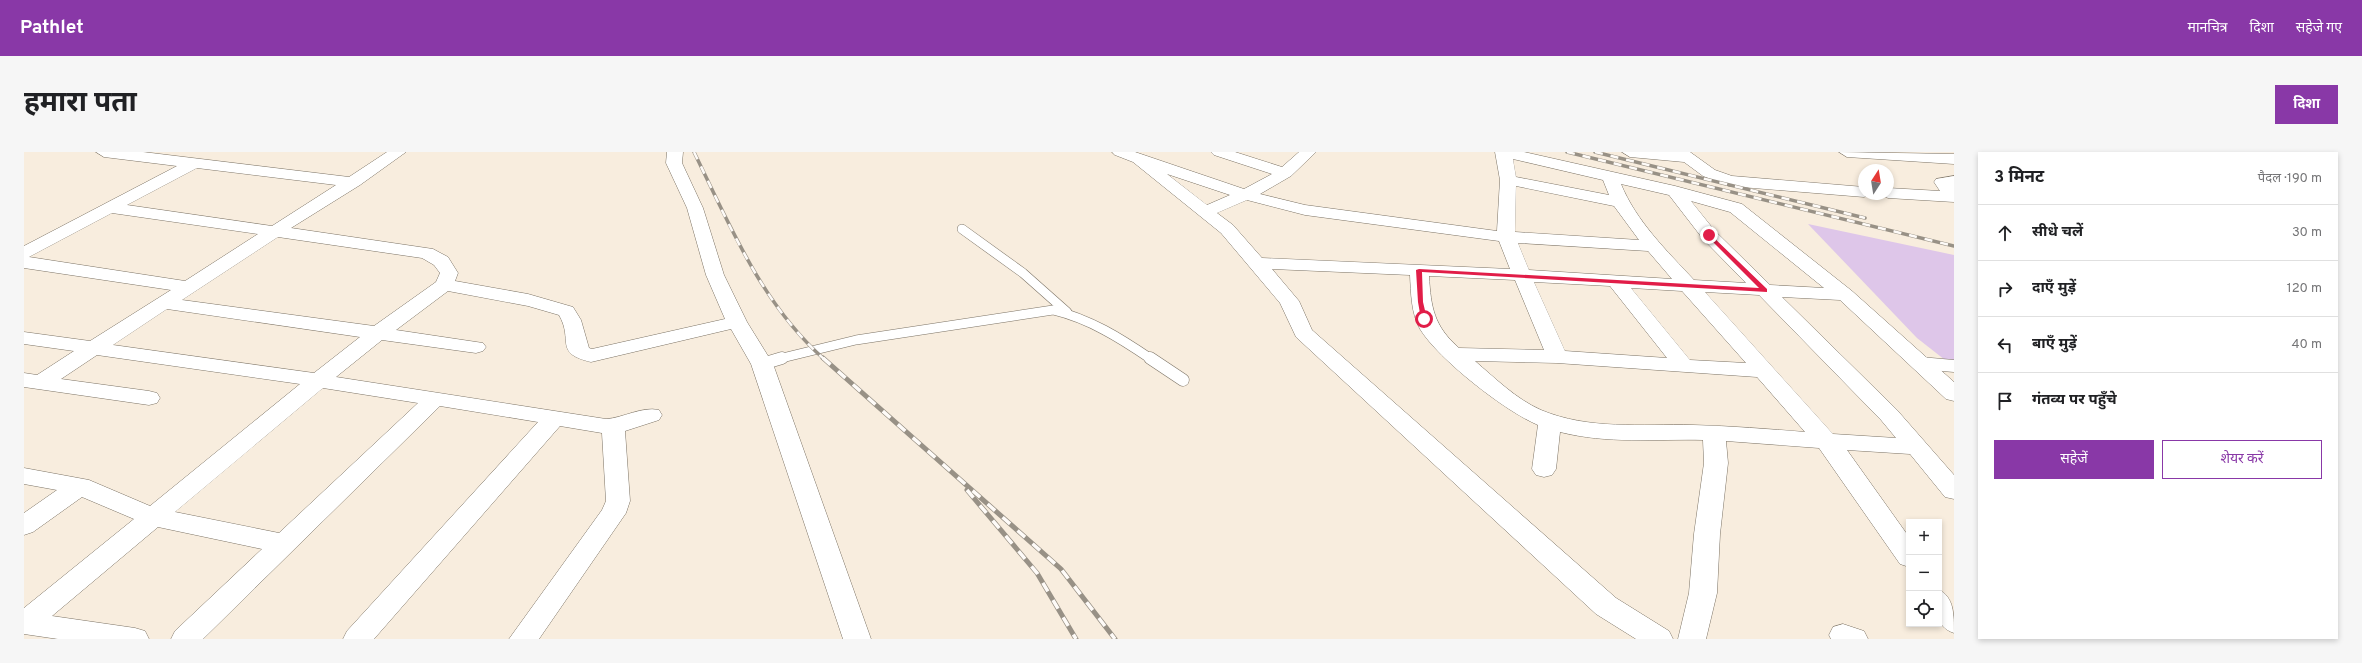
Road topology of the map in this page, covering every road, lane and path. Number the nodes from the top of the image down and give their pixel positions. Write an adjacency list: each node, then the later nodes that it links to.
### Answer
1 (104, 152): 13 (street)
2 (398, 152): 18 (street)
3 (675, 152): 44 (street)
4 (1219, 152): 14 (street)
5 (1308, 152): 14 (street)
6 (1504, 152): 15 (street); 16 (street)
7 (1630, 152): 11 (street)
8 (1847, 152): 9 (street)
9 (1889, 153): 12 (street)
10 (1129, 155): 22 (street); 26 (street)
11 (1684, 155): 20 (street)
12 (1954, 159)
13 (196, 162): 18 (street); 25 (street)
14 (1285, 173): 22 (street)
15 (1611, 178): 19 (street); 24 (street)
16 (1508, 180): 24 (street); 29 (street)
17 (1954, 181): 23 (street)
18 (354, 182): 28 (street)
19 (1675, 191): 40 (street); 41 (street)
20 (1858, 192)
21 (1894, 193): 23 (street)
22 (1245, 195): 26 (street); 29 (street)
23 (1954, 195)
24 (1620, 202): 30 (street)
25 (110, 208): 28 (street); 31 (street)
26 (1205, 212): 33 (street)
27 (962, 229): 43 (lane)
28 (278, 230): 37 (street); 39 (street)
29 (1506, 237): 30 (street); 35 (street)
30 (1653, 246): 38 (street)
31 (24, 253)
32 (24, 262): 39 (street)
33 (1255, 263): 34 (street); 85 (street)
34 (1419, 270): 35 (street); 49 (street)
35 (1521, 276): 36 (street); 50 (street)
36 (1616, 281): 38 (street); 53 (street)
37 (444, 285): 44 (street); 45 (street)
38 (1690, 286): 40 (street); 55 (street)
39 (190, 287): 42 (street)
40 (1764, 290): 41 (street); 68 (street)
41 (1845, 296): 51 (street)
42 (165, 303): 45 (street); 48 (street)
43 (1068, 312): 52 (lane); 56 (lane)
44 (737, 322): 52 (street)
45 (378, 334): 47 (street); 58 (street)
46 (24, 338): 48 (street)
47 (476, 347)
48 (94, 348): 57 (street); 58 (street)
49 (1453, 354): 50 (street); 64 (street)
50 (1557, 357): 53 (street)
51 (1920, 363): 54 (lane); 59 (street)
52 (762, 364): 84 (street)
53 (1684, 366): 55 (street)
54 (1954, 366)
55 (1765, 371): 67 (street)
56 (1183, 380)
57 (33, 381): 60 (street)
58 (319, 381): 61 (street); 73 (street)
59 (1954, 394)
60 (149, 398)
61 (436, 398): 63 (street); 75 (street)
62 (650, 415): 65 (street)
63 (555, 417): 65 (street); 83 (street)
64 (1550, 422): 66 (street); 69 (street)
65 (612, 426): 80 (street)
66 (1714, 433): 67 (street); 86 (street)
67 (1827, 441): 68 (street); 76 (street)
68 (1917, 447): 72 (street)
69 (1544, 469)
70 (24, 476): 71 (street)
71 (80, 486): 73 (street); 74 (street)
72 (1954, 491)
73 (154, 517): 75 (street); 79 (street)
74 (24, 526)
75 (284, 544): 82 (street)
76 (1908, 555)
77 (1942, 604): 78 (street)
78 (1954, 622)
79 (25, 623): 81 (street)
80 (528, 638)
81 (135, 639)
82 (185, 639)
83 (358, 639)
84 (857, 639)
85 (1659, 639)
86 (1692, 639)

